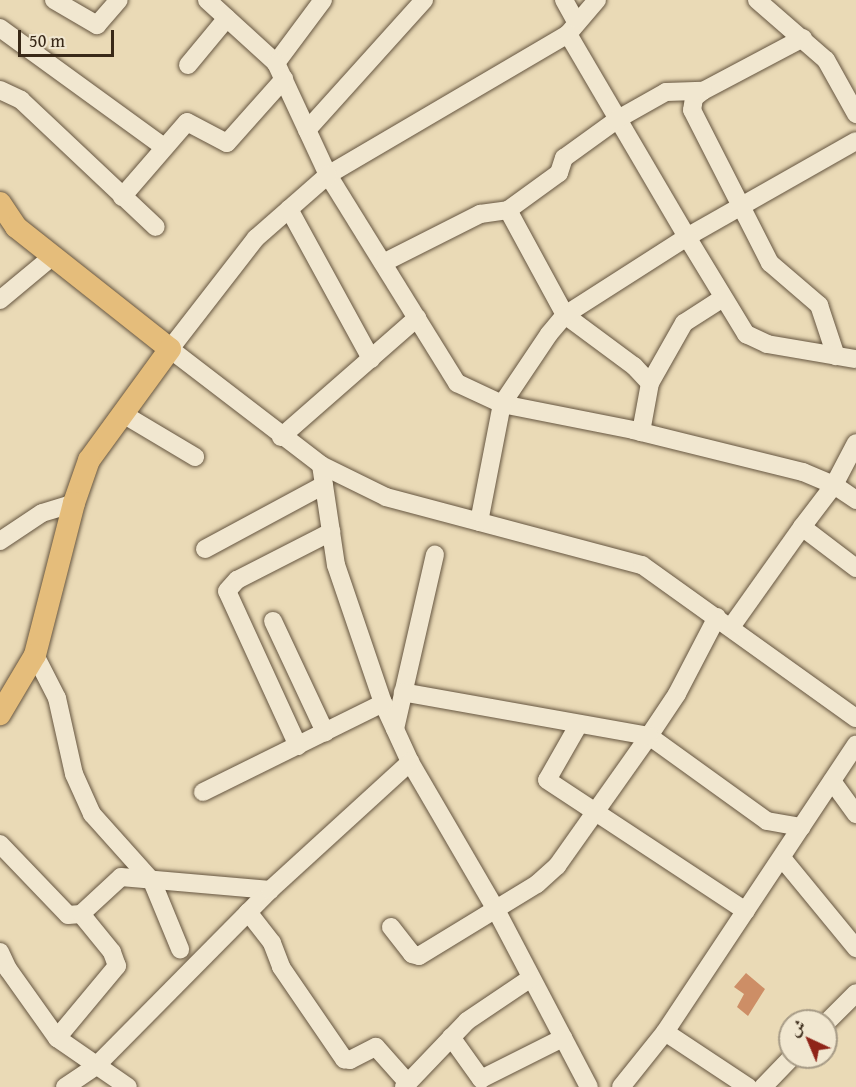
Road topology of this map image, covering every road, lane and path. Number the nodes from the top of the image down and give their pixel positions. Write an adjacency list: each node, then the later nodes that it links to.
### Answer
1 (54, 0): 2 (street)
2 (119, 0)
3 (207, 0): 9 (street)
4 (322, 0): 14 (street)
5 (424, 0): 19 (street)
6 (564, 0): 11 (street)
7 (597, 0): 11 (street)
8 (757, 0): 12 (street)
9 (227, 18): 13 (street); 14 (street)
10 (0, 28): 21 (street)
11 (572, 28): 18 (street); 22 (street)
12 (803, 38): 16 (street); 17 (street)
13 (188, 65)
14 (280, 71): 19 (street); 21 (street)
15 (0, 90): 23 (street)
16 (703, 91): 18 (street); 25 (street)
17 (856, 114)
18 (618, 119): 27 (street); 29 (street)
19 (307, 130): 22 (street)
20 (856, 141): 25 (street)
21 (164, 147): 23 (street)
22 (328, 175): 26 (street); 31 (street)
23 (122, 197): 28 (street)
24 (0, 203): 30 (main road)
25 (742, 208): 29 (street); 37 (street)
26 (289, 210): 36 (street); 39 (street)
27 (508, 210): 31 (street); 34 (street)
28 (156, 227)
29 (687, 237): 32 (street); 34 (street)
30 (53, 256): 33 (street); 36 (main road)
31 (383, 263): 35 (street)
32 (723, 298): 37 (street); 40 (street)
33 (0, 300)
34 (565, 315): 40 (street); 41 (street)
35 (417, 318): 39 (street); 41 (street)
36 (170, 349): 42 (main road); 44 (street)
37 (837, 356): 38 (street)
38 (856, 358)
39 (371, 359): 44 (street)
40 (650, 383): 43 (street)
41 (502, 405): 43 (street); 52 (street)
42 (123, 414): 46 (street); 51 (main road)
43 (641, 432): 49 (street)
44 (281, 437): 47 (street)
45 (856, 443): 49 (street)
46 (195, 457)
47 (321, 465): 48 (street); 52 (street)
48 (324, 485): 54 (street); 56 (street)
49 (834, 485): 50 (street); 53 (street)
50 (856, 500)
51 (74, 502): 55 (street); 61 (main road)
52 (479, 522): 60 (street)
53 (802, 527): 58 (street); 60 (street)
54 (331, 532): 63 (street); 71 (street)
55 (0, 542)
56 (206, 549)
57 (435, 555): 62 (street)
58 (856, 568)
59 (273, 621): 68 (street)
60 (724, 622): 65 (street); 69 (street)
61 (35, 655): 64 (main road); 80 (street)
62 (404, 692): 66 (street); 67 (street)
63 (382, 703): 67 (street); 68 (street)
64 (0, 714)
65 (856, 718)
66 (579, 724): 69 (street); 75 (street)
67 (395, 729): 72 (street)
68 (325, 732): 71 (street)
69 (649, 736): 75 (street); 77 (street)
70 (856, 745): 73 (street)
71 (298, 746): 74 (street)
72 (410, 762): 81 (street); 82 (street)
73 (832, 781): 76 (street); 77 (street)
74 (203, 792)
75 (598, 810): 82 (street); 83 (street)
76 (856, 814)
77 (801, 827): 79 (street)
78 (0, 844): 85 (street)
79 (782, 858): 83 (street); 87 (street)
80 (152, 881): 81 (street); 85 (street); 88 (street)
81 (270, 890): 84 (street)
82 (495, 908): 86 (street); 90 (street)
83 (746, 911): 93 (street)
84 (248, 912): 97 (street); 99 (street)
85 (81, 914): 95 (street)
86 (391, 927)
87 (856, 948)
88 (180, 949)
89 (0, 952): 95 (street)
90 (531, 978): 94 (street); 96 (street)
91 (856, 993): 92 (street)
92 (838, 1011)
93 (665, 1032): 103 (street); 104 (street)
94 (451, 1037): 96 (street); 99 (street)
95 (57, 1038): 97 (street)
96 (563, 1038): 102 (street)
97 (95, 1067): 100 (street); 101 (street)
98 (780, 1069): 105 (street)
99 (406, 1085)
100 (66, 1087)
101 (128, 1087)
102 (589, 1087)
103 (621, 1087)
104 (748, 1087)
105 (763, 1087)

